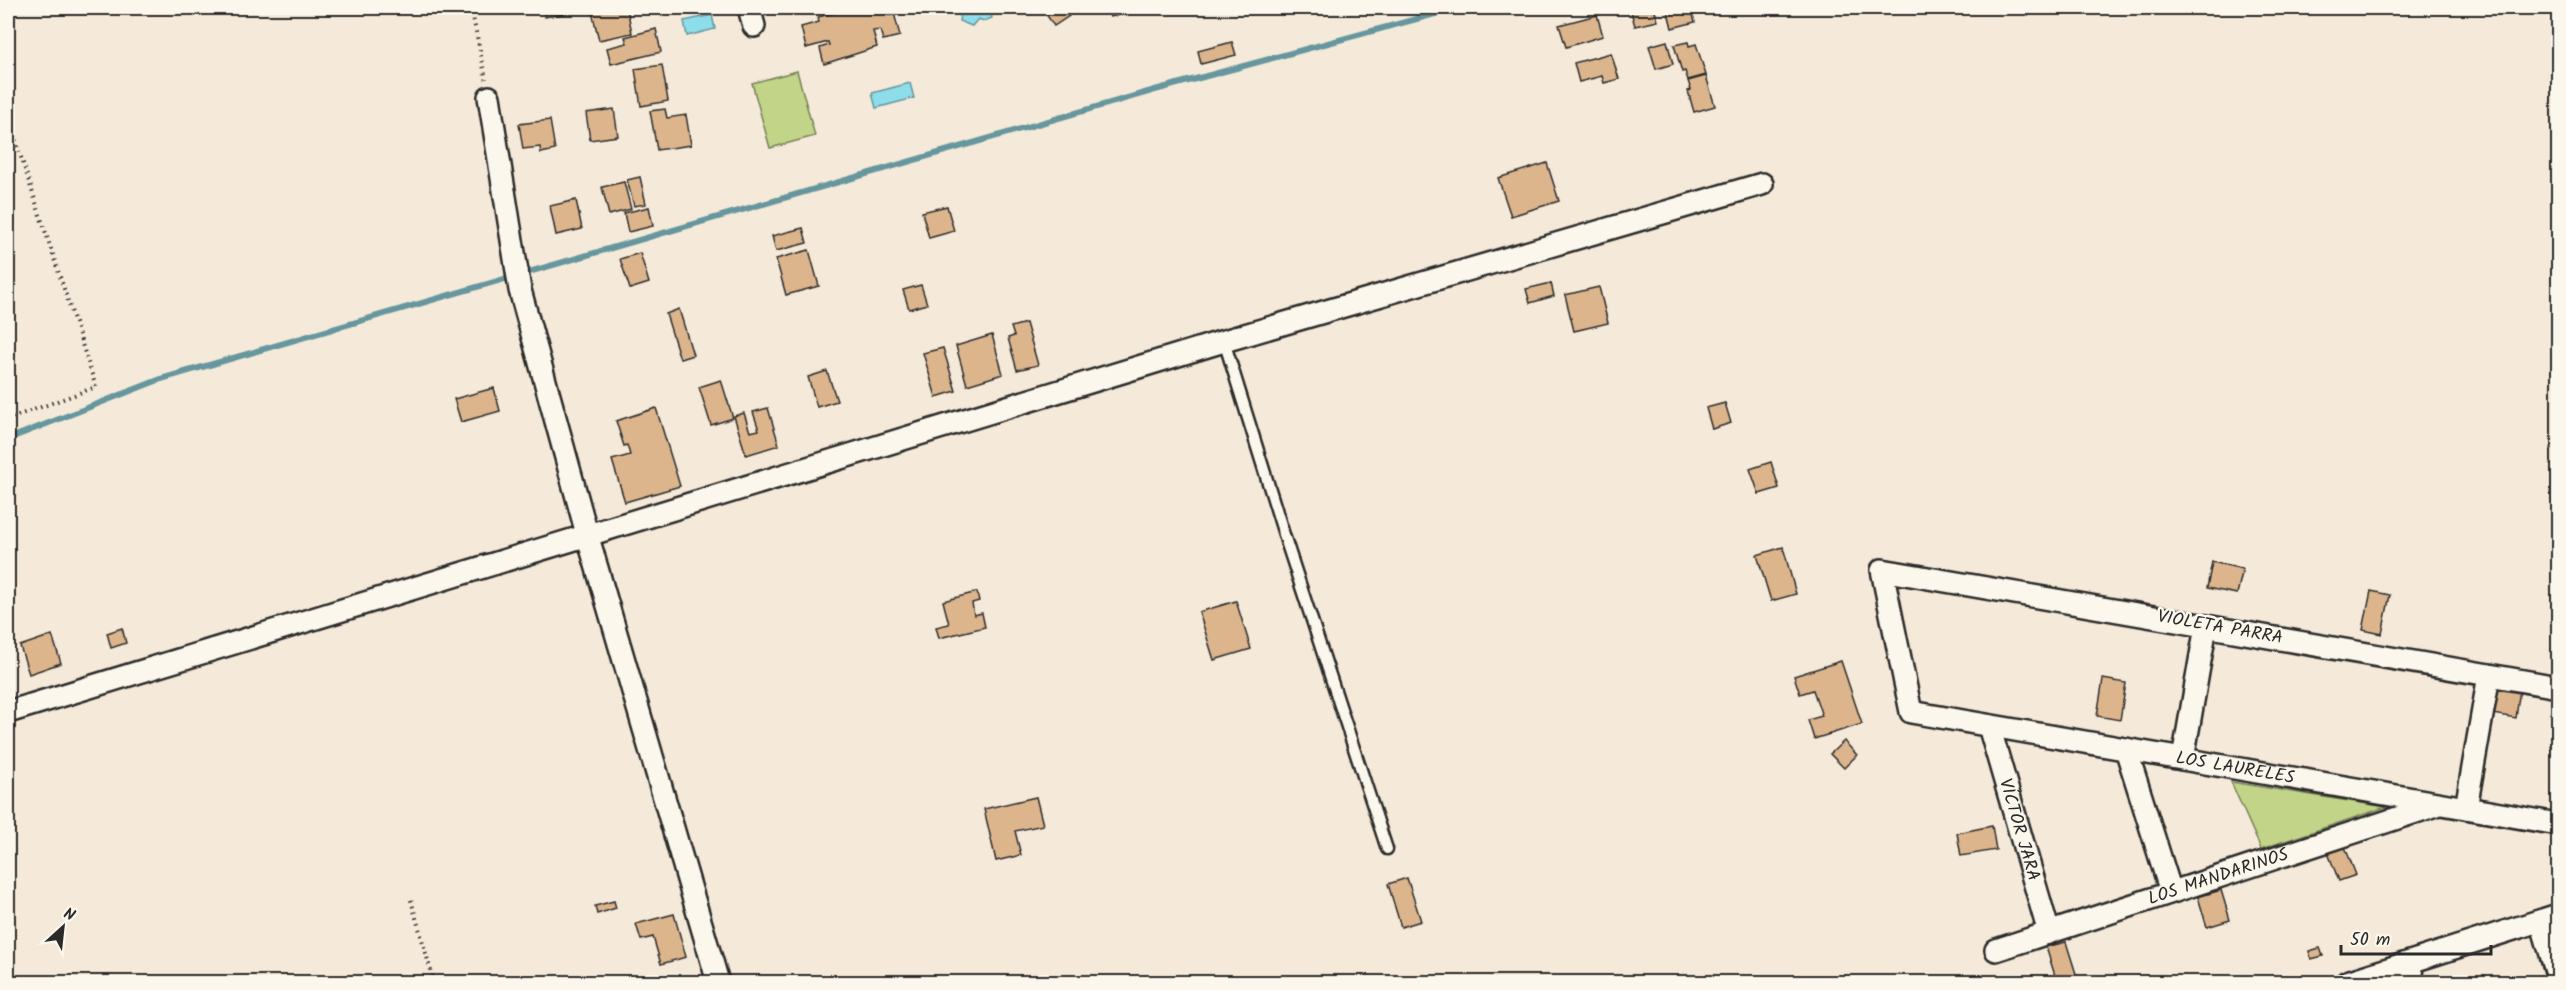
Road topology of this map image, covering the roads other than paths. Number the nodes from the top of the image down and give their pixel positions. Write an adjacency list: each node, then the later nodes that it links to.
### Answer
1 (489, 97): 4 (street)
2 (1762, 184): 3 (street)
3 (1224, 341): 4 (street); 16 (lane)
4 (587, 534): 8 (street); 23 (street)
5 (2206, 626): 6 (street, VIOLETA PARRA); 9 (street, VIOLETA PARRA); 12 (street)
6 (2489, 675): 7 (street, VIOLETA PARRA); 14 (street)
7 (2559, 687)
8 (8, 712)
9 (1911, 712): 10 (street, LOS LAURELES)
10 (1989, 726): 11 (street, LOS LAURELES); 19 (street, VÍCTOR JARA)
11 (2126, 749): 12 (street, LOS LAURELES); 17 (street)
12 (2183, 759): 13 (street, LOS LAURELES)
13 (2440, 804): 14 (street, LOS LAURELES); 17 (street, LOS MANDARINOS)
14 (2466, 808): 15 (street, LOS LAURELES)
15 (2559, 824)
16 (1388, 849)
17 (2171, 892): 19 (street, LOS MANDARINOS)
18 (2550, 918): 21 (street); 22 (street)
19 (2049, 933): 20 (street, LOS MANDARINOS)
20 (1996, 950)
21 (2411, 973): 24 (street)
22 (2559, 978)
23 (718, 982)
24 (2347, 982)

